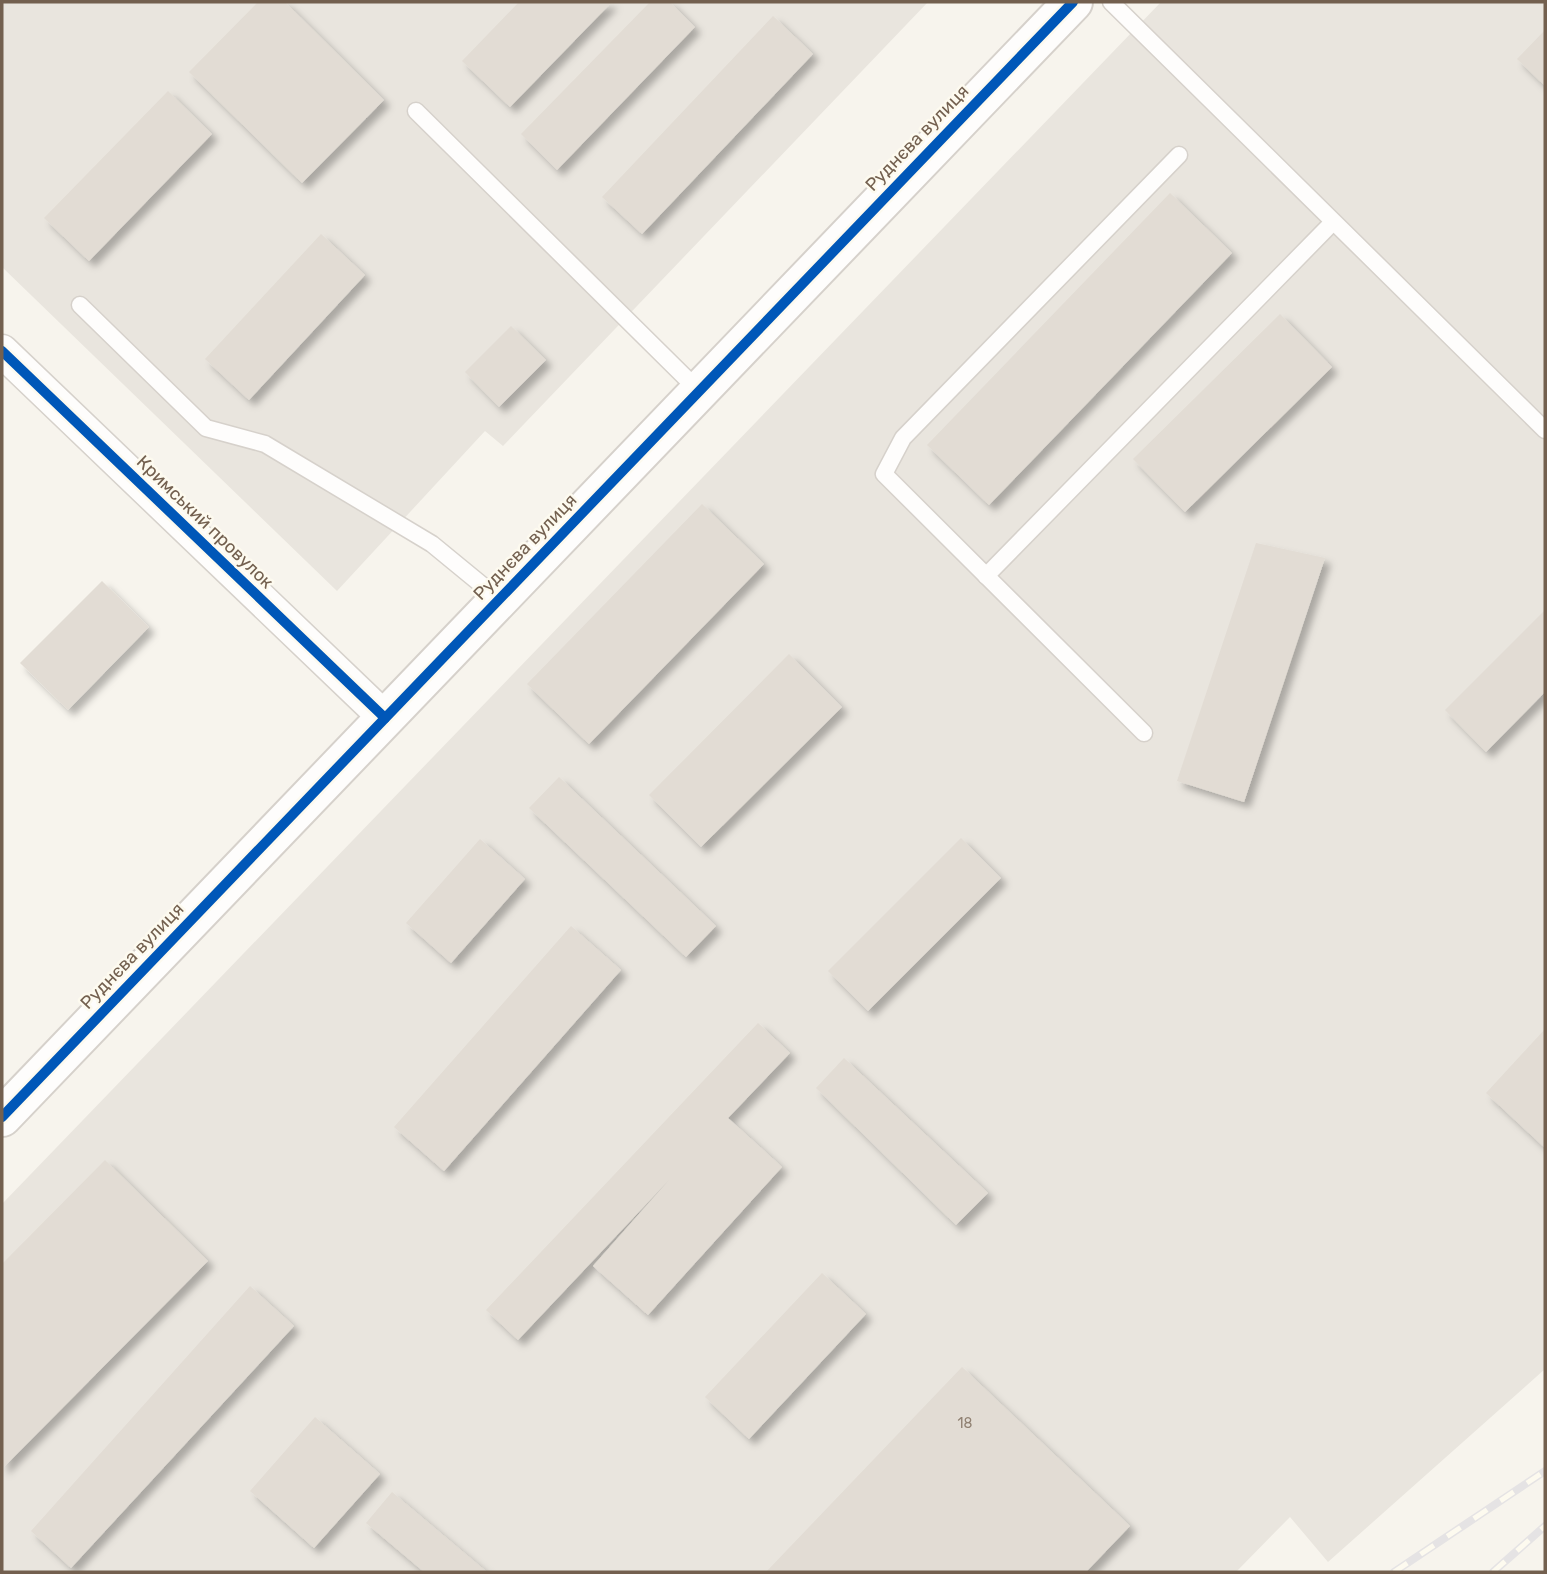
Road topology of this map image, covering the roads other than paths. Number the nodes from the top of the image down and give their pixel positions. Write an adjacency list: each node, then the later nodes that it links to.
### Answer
1 (1073, 2): 8 (street, Руднєва вулиця)
2 (1111, 2): 5 (lane)
3 (415, 111): 8 (lane)
4 (1179, 155): 10 (lane)
5 (1333, 222): 9 (lane); 10 (lane)
6 (80, 305): 11 (lane)
7 (2, 351): 12 (street, Кримський провулок)
8 (699, 391): 11 (street, Руднєва вулиця)
9 (1545, 430)
10 (986, 576): 13 (lane)
11 (499, 599): 12 (street, Руднєва вулиця)
12 (385, 718): 14 (street, Руднєва вулиця)
13 (1144, 733)
14 (2, 1117)

